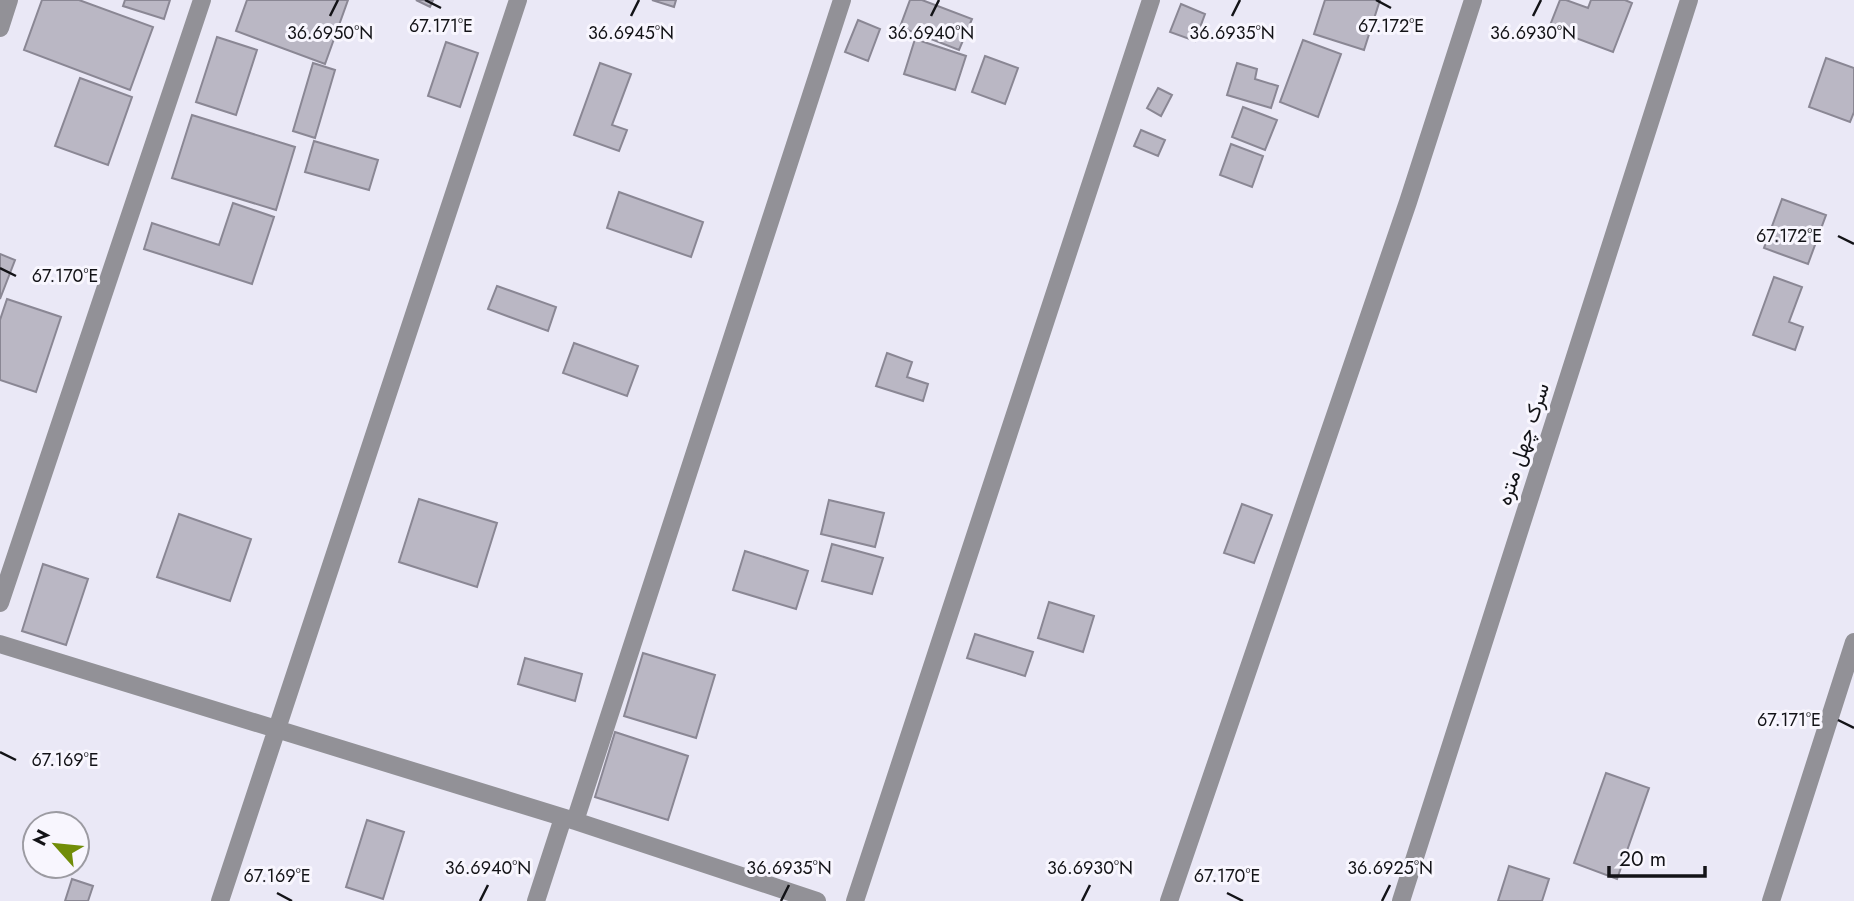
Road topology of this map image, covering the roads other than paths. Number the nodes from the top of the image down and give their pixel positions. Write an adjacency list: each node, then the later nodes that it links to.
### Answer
1 (9, 0): 8 (street)
2 (202, 0): 9 (street)
3 (518, 0): 12 (street)
4 (842, 0): 13 (street)
5 (1151, 0): 17 (street)
6 (1474, 0): 18 (street)
7 (1689, 0): 19 (street, سرک چهل متره)
8 (0, 27)
9 (0, 603)
10 (1854, 642): 20 (street)
11 (0, 644): 12 (street)
12 (276, 729): 13 (street); 14 (street)
13 (569, 819): 15 (street); 16 (street)
14 (220, 901)
15 (536, 901)
16 (817, 901)
17 (855, 901)
18 (1169, 901)
19 (1401, 901)
20 (1771, 901)

